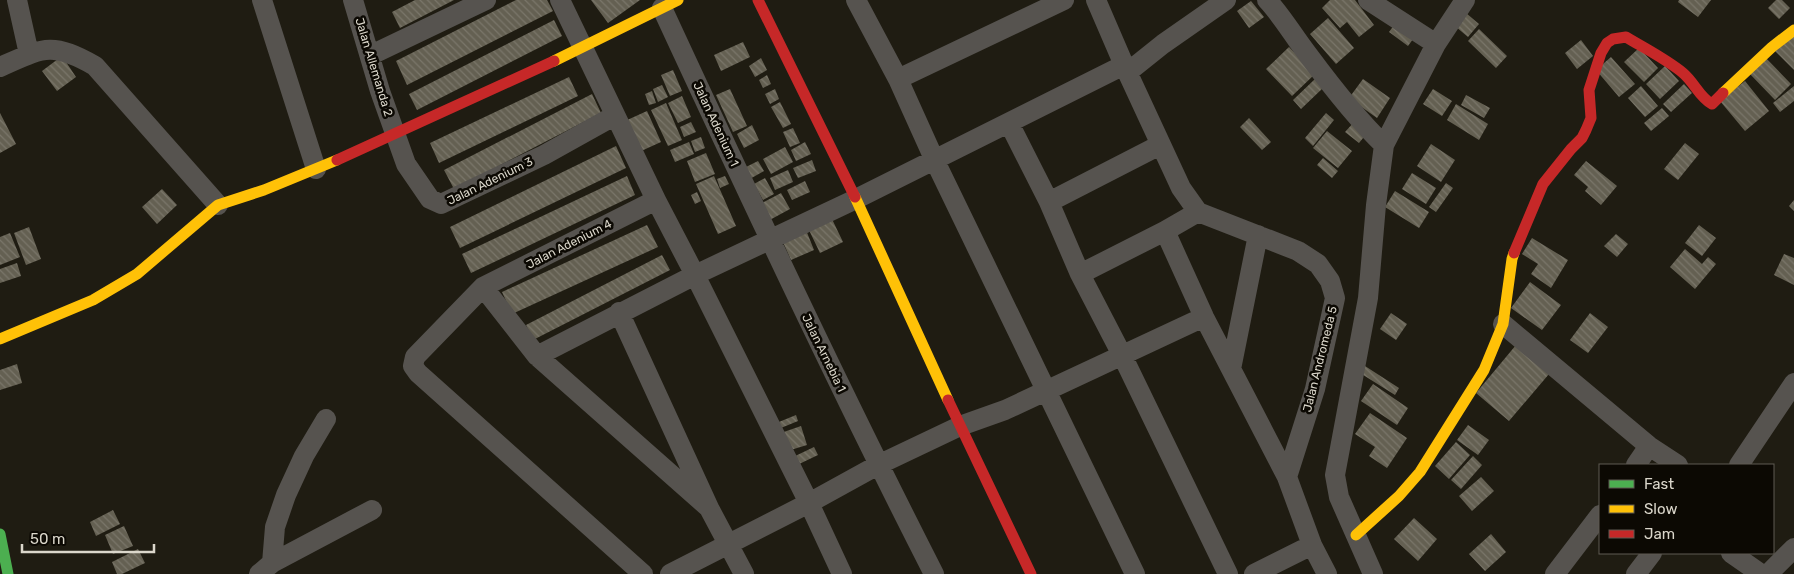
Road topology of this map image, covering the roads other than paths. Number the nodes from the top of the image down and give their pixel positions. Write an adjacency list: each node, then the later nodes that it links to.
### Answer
1 (17, 0): 18 (street)
2 (262, 0): 29 (street)
3 (353, 0): 19 (street, Jalan Allemanda 2)
4 (486, 0): 19 (street)
5 (560, 0): 17 (street)
6 (758, 0): 30 (street)
7 (1064, 0): 22 (street)
8 (1096, 0): 21 (street)
9 (1226, 0): 21 (street)
10 (1267, 0): 26 (street)
11 (1368, 0): 16 (street)
12 (1465, 0): 16 (street)
13 (863, 2): 22 (street)
14 (670, 4): 17 (street); 37 (street, Jalan Adenium 1)
15 (1794, 30): 43 (street)
16 (1436, 44): 26 (street)
17 (584, 47): 23 (street); 25 (street)
18 (29, 54): 20 (street); 33 (street)
19 (370, 55): 25 (street, Jalan Allemanda 2)
20 (0, 67)
21 (1126, 69): 24 (street); 27 (street)
22 (898, 79): 28 (street)
23 (614, 116): 25 (street, Jalan Adenium 3); 31 (street)
24 (1009, 123): 28 (street); 32 (street)
25 (396, 134): 29 (street)
26 (1384, 145): 63 (street)
27 (1160, 146): 32 (street); 34 (street)
28 (934, 161): 30 (street); 49 (street)
29 (311, 171): 33 (street)
30 (856, 199): 37 (street); 51 (street)
31 (656, 200): 39 (street); 40 (street, Jalan Adenium 4)
32 (1049, 202): 38 (street)
33 (218, 205): 44 (street)
34 (1198, 212): 35 (street); 36 (street, Jalan Andromeda 5)
35 (1165, 231): 38 (street); 42 (street)
36 (1258, 235): 47 (street); 57 (street, Jalan Andromeda 5)
37 (770, 240): 39 (street); 56 (street, Jalan Arnebia 1)
38 (1080, 274): 45 (street)
39 (695, 275): 41 (street); 58 (street)
40 (483, 288): 46 (street); 71 (street, Jalan Adenium 4)
41 (619, 312): 46 (street); 59 (street)
42 (1204, 316): 45 (street); 47 (street)
43 (1503, 324): 52 (street); 63 (street)
44 (0, 339)
45 (1122, 355): 49 (street); 78 (street)
46 (537, 356): 59 (street)
47 (1231, 369): 57 (street)
48 (1794, 383): 55 (street)
49 (1045, 391): 51 (street); 77 (street)
50 (326, 419): 69 (street)
51 (960, 426): 56 (street); 76 (street)
52 (1649, 446): 53 (street); 54 (street)
53 (1637, 464)
54 (1676, 464)
55 (1740, 464)
56 (878, 465): 58 (street); 75 (street, Jalan Arnebia 1)
57 (1287, 477): 65 (street)
58 (809, 503): 64 (street); 74 (street)
59 (709, 508): 64 (street)
60 (372, 510): 69 (street)
61 (1599, 516): 82 (street)
62 (0, 534): 70 (street)
63 (1356, 536): 81 (street)
64 (730, 544): 72 (street); 73 (street)
65 (1312, 546): 79 (street); 80 (street)
66 (1794, 548): 85 (street)
67 (1651, 554): 83 (street)
68 (1732, 554): 84 (street)
69 (266, 568)
70 (8, 574)
71 (644, 574)
72 (670, 574)
73 (744, 574)
74 (842, 574)
75 (934, 574)
76 (1031, 574)
77 (1136, 574)
78 (1228, 574)
79 (1254, 574)
80 (1327, 574)
81 (1373, 574)
82 (1555, 574)
83 (1636, 574)
84 (1761, 574)
85 (1768, 574)

